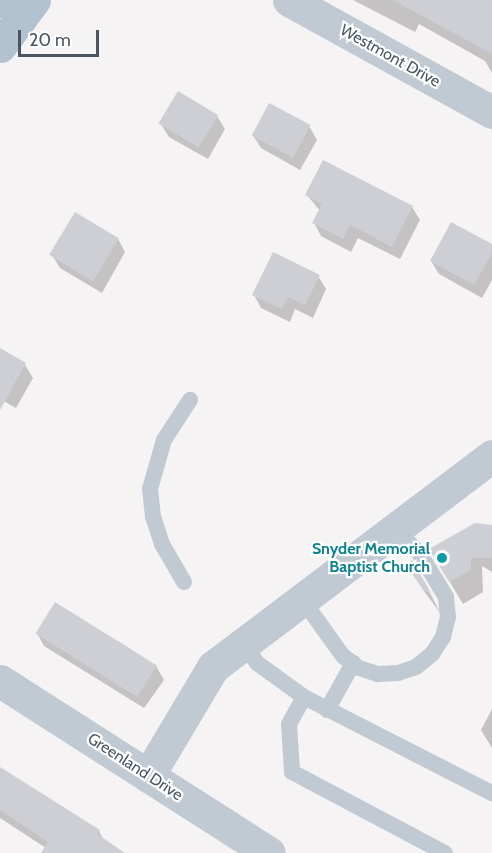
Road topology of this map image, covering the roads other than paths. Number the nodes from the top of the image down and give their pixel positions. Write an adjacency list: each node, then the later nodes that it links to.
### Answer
1 (34, 0): 3 (main road)
2 (289, 0): 4 (street, Westmont Drive)
3 (0, 46)
4 (492, 112)
5 (190, 400): 8 (lane)
6 (492, 456): 7 (street)
7 (395, 528): 9 (street); 11 (lane)
8 (184, 582)
9 (302, 599): 10 (street); 11 (lane)
10 (244, 643): 13 (lane); 15 (street)
11 (353, 663): 14 (lane)
12 (0, 681): 15 (street, Greenland Drive)
13 (304, 698): 14 (lane); 18 (lane)
14 (327, 710): 16 (lane)
15 (148, 776): 17 (street, Greenland Drive)
16 (492, 793)
17 (269, 853)
18 (445, 853)

